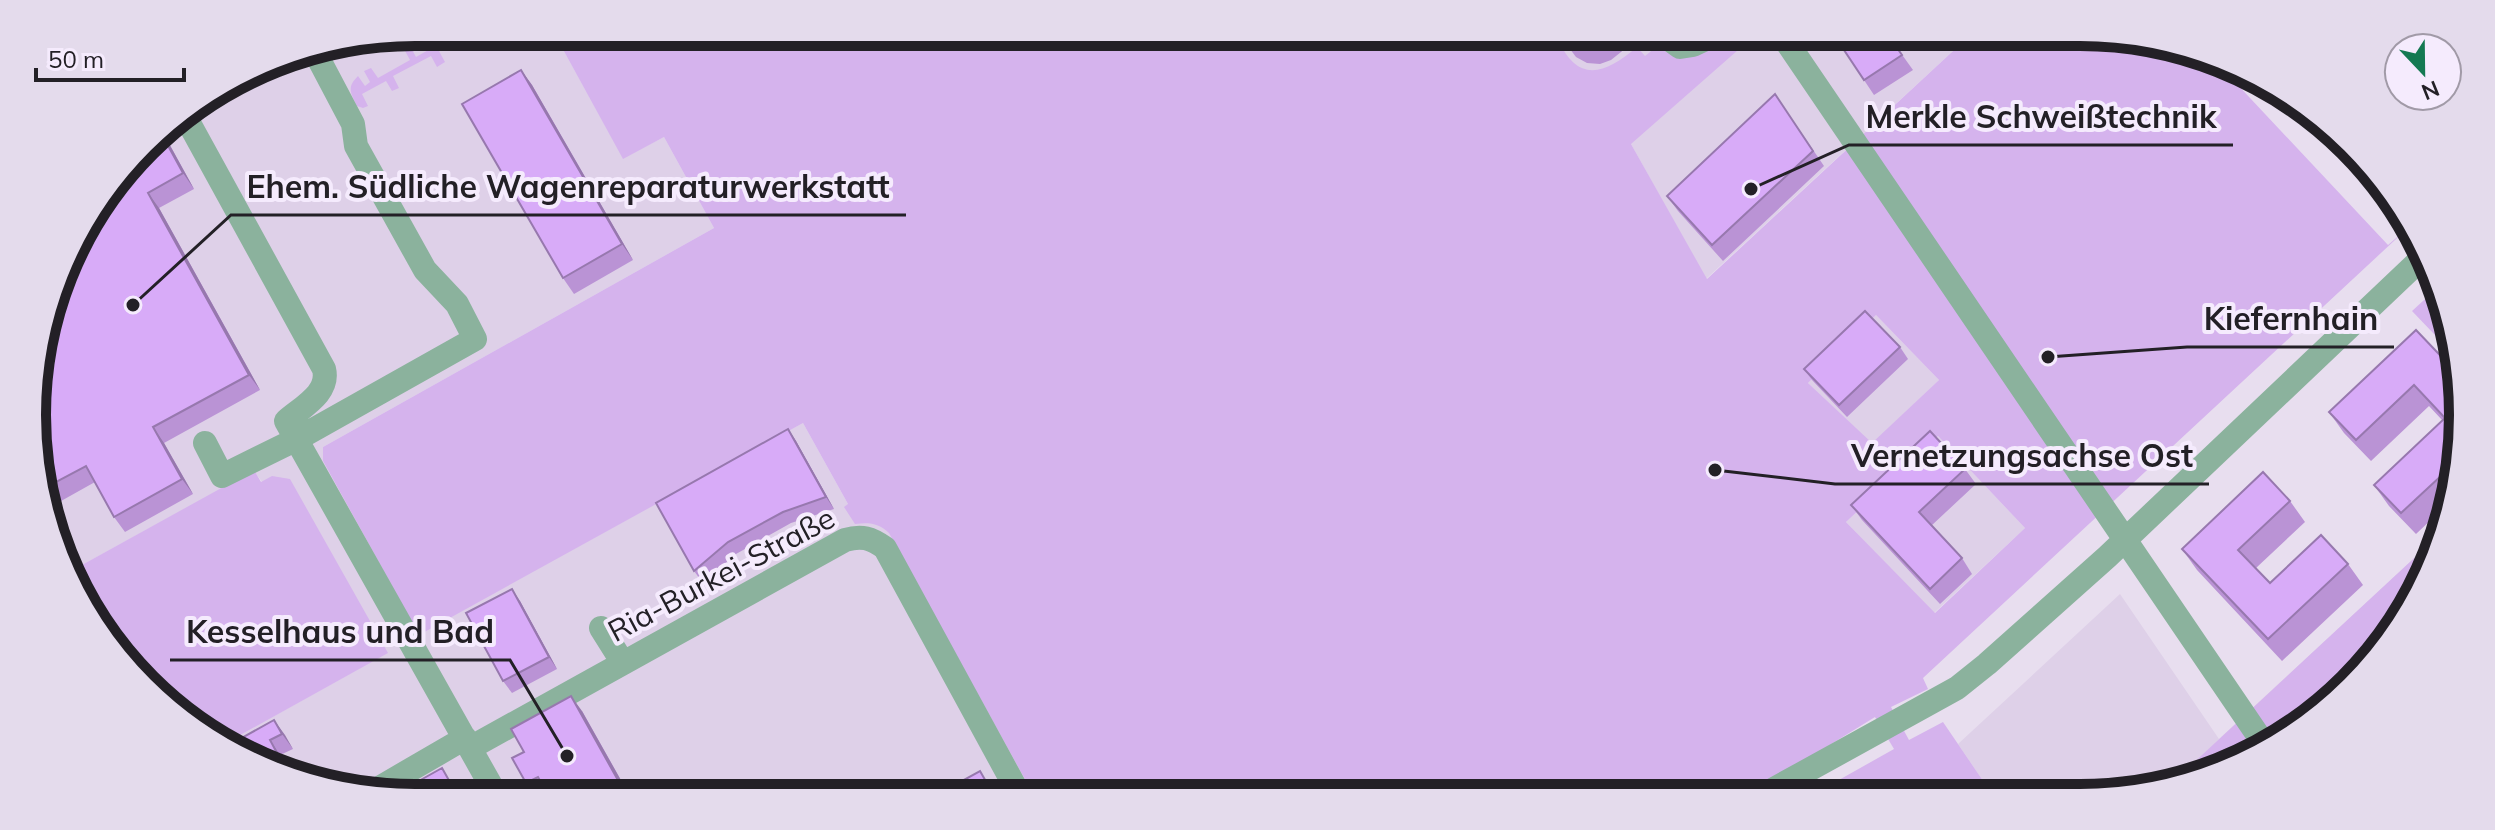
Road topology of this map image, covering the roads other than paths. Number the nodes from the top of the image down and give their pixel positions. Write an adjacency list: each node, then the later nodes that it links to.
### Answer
1 (1789, 46): 7 (street)
2 (319, 59): 5 (street)
3 (189, 123): 5 (street)
4 (2416, 263): 7 (street)
5 (292, 430): 6 (street); 11 (street)
6 (205, 443)
7 (2124, 539): 10 (street); 15 (street)
8 (601, 628): 9 (street)
9 (623, 663): 11 (street, Ria-Burkei-Straße); 14 (street, Ria-Burkei-Straße)
10 (2259, 737)
11 (467, 743): 12 (street, Ria-Burkei-Straße); 13 (street)
12 (390, 783)
13 (490, 784)
14 (1014, 784)
15 (1783, 784)

